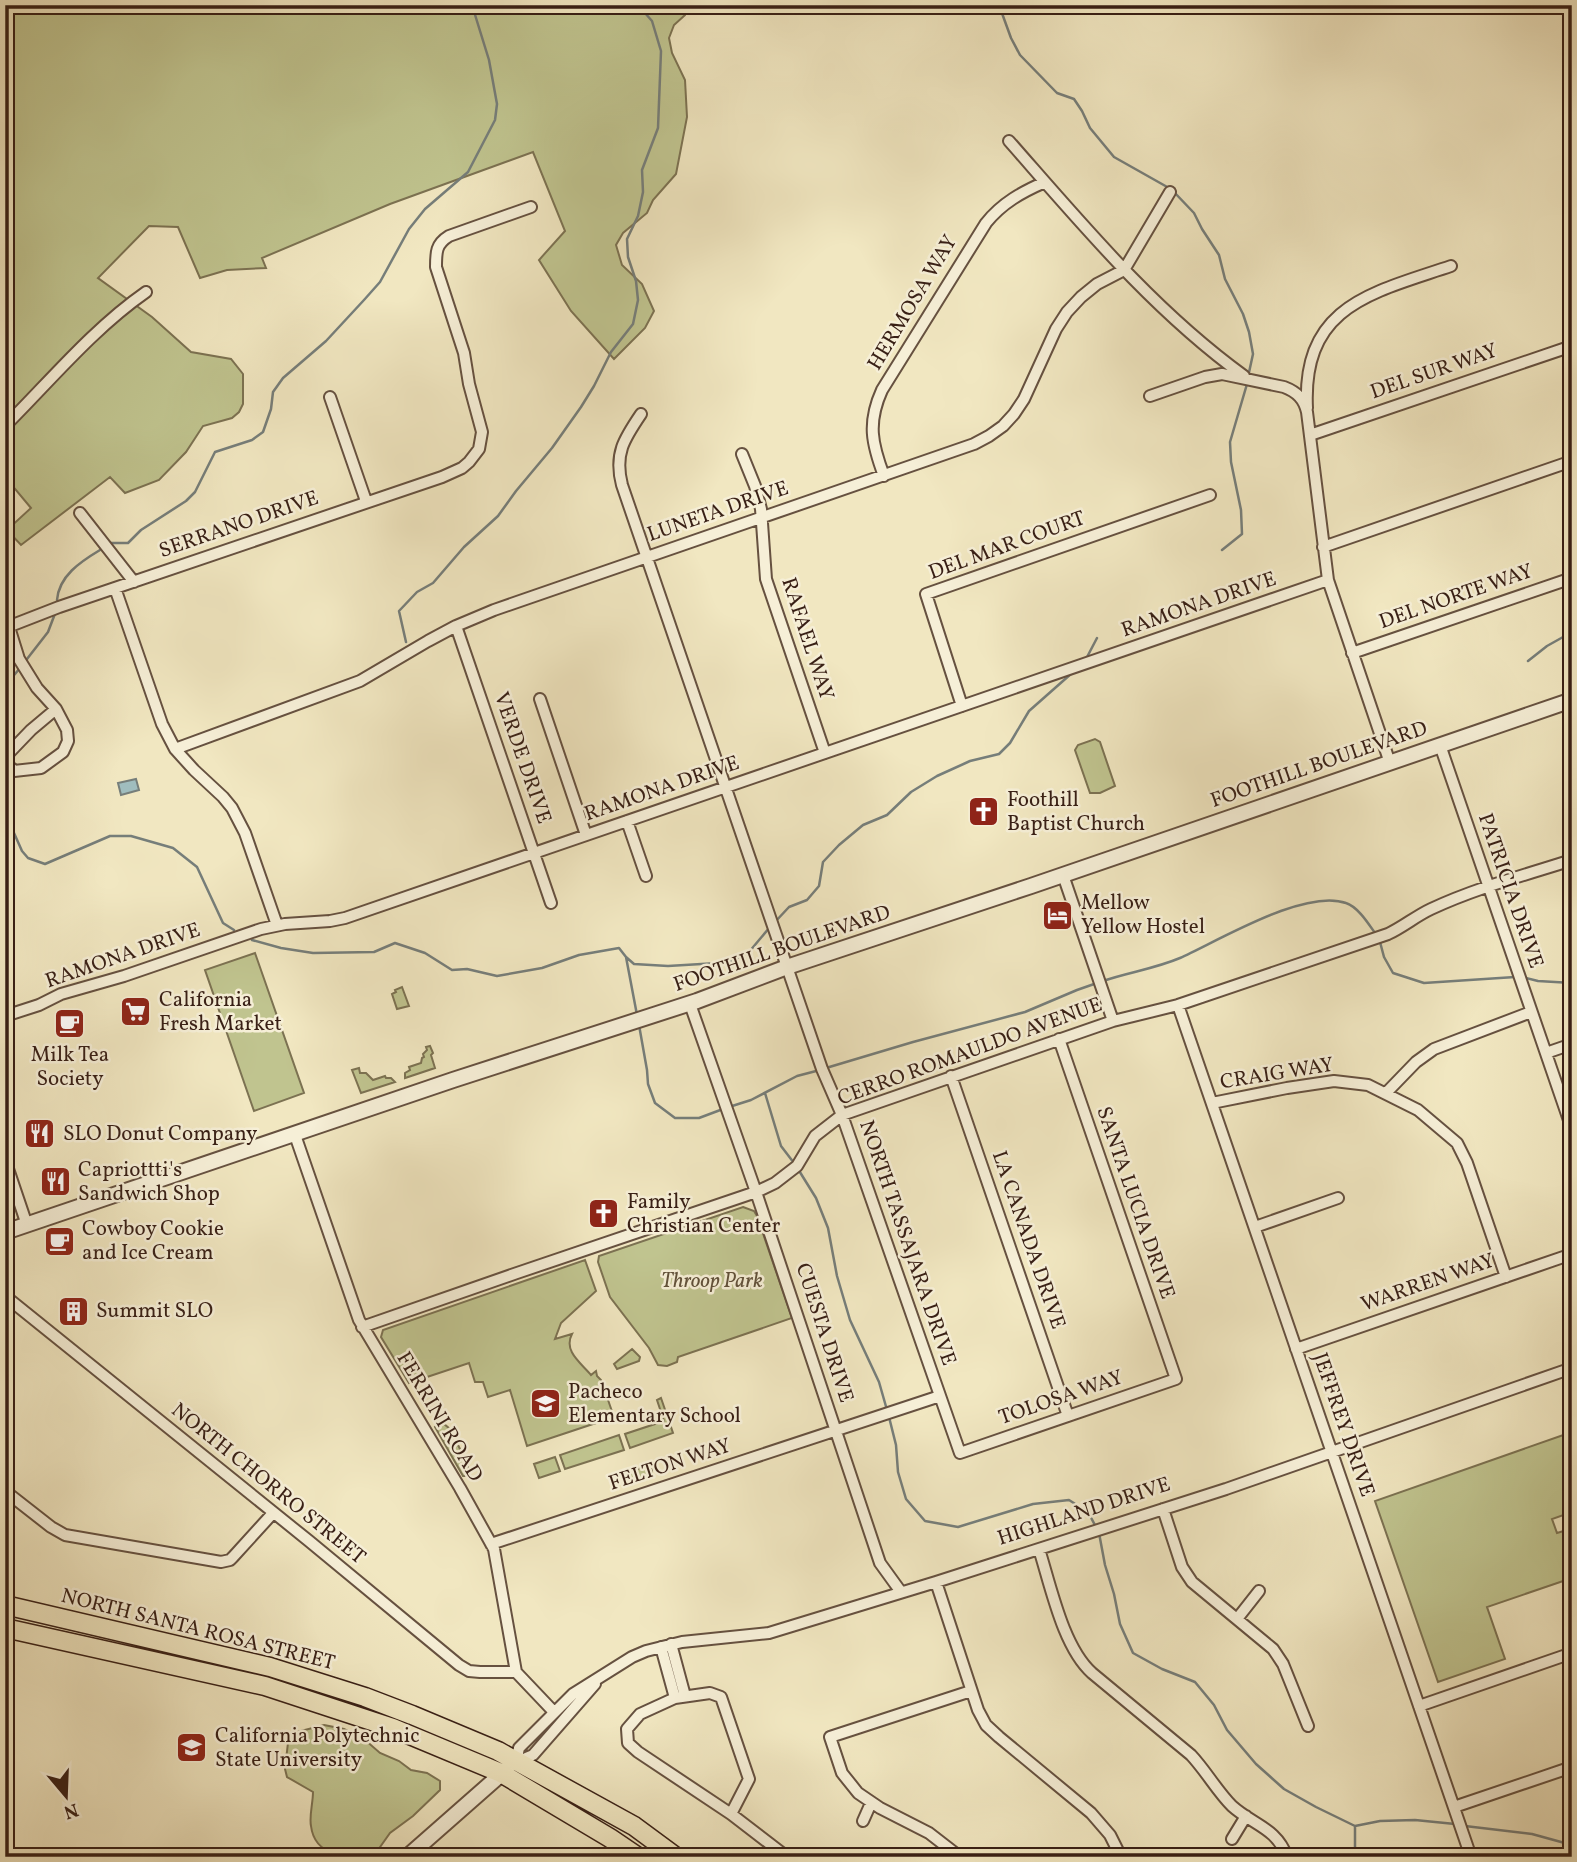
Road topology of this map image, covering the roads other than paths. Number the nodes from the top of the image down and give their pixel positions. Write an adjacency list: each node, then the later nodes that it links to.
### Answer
1 (1009, 141): 2 (street)
2 (1045, 182): 6 (street); 18 (street, HERMOSA WAY)
3 (1170, 192): 6 (street)
4 (531, 207): 20 (street, SERRANO DRIVE)
5 (1451, 266): 12 (street)
6 (1124, 270): 9 (street); 18 (street, LUNETA DRIVE)
7 (146, 292): 14 (street)
8 (1572, 346): 15 (street, DEL SUR WAY)
9 (1247, 378): 10 (street); 12 (street)
10 (1150, 396)
11 (330, 397): 20 (street)
12 (1307, 412): 15 (street)
13 (641, 414): 24 (street, NORTH TASSAJARA DRIVE)
14 (5, 426)
15 (1310, 435): 23 (street)
16 (742, 453): 22 (street, RAFAEL WAY)
17 (1572, 461): 23 (street)
18 (884, 476): 22 (street, LUNETA DRIVE)
19 (1210, 495): 34 (street, DEL MAR COURT)
20 (366, 501): 27 (street, SERRANO DRIVE)
21 (80, 513): 27 (street)
22 (763, 517): 24 (street, LUNETA DRIVE); 39 (street, RAFAEL WAY)
23 (1323, 547): 26 (street)
24 (646, 557): 29 (street, LUNETA DRIVE); 41 (street, NORTH TASSAJARA DRIVE)
25 (1572, 578): 31 (street, DEL NORTE WAY)
26 (1328, 580): 31 (street); 34 (street, RAMONA DRIVE)
27 (134, 582): 28 (street, SERRANO DRIVE)
28 (115, 588): 30 (street, SERRANO DRIVE); 38 (street)
29 (456, 626): 38 (street, LUNETA DRIVE); 44 (street, VERDE DRIVE)
30 (7, 627): 35 (street)
31 (1352, 653): 40 (street)
32 (540, 699): 43 (street)
33 (1569, 701): 36 (street); 37 (street, FOOTHILL BOULEVARD)
34 (962, 706): 39 (street, RAMONA DRIVE)
35 (56, 709): 35 (street)
36 (1572, 719)
37 (1440, 745): 40 (street, FOOTHILL BOULEVARD); 48 (street, PATRICIA DRIVE)
38 (175, 749): 50 (street)
39 (825, 753): 41 (street, RAMONA DRIVE)
40 (1390, 763): 46 (street, FOOTHILL BOULEVARD)
41 (725, 788): 42 (street, RAMONA DRIVE); 51 (street, NORTH TASSAJARA DRIVE)
42 (627, 821): 43 (street, RAMONA DRIVE); 47 (street)
43 (586, 835): 44 (street, RAMONA DRIVE)
44 (534, 853): 49 (street, VERDE DRIVE); 50 (street, RAMONA DRIVE)
45 (1572, 860): 48 (street, CERRO ROMAULDO AVENUE)
46 (1063, 875): 51 (street, FOOTHILL BOULEVARD); 56 (street)
47 (646, 876)
48 (1489, 887): 53 (street, CERRO ROMAULDO AVENUE); 54 (street, PATRICIA DRIVE)
49 (551, 903)
50 (277, 925): 55 (street, RAMONA DRIVE)
51 (787, 967): 52 (street, FOOTHILL BOULEVARD); 63 (street, NORTH TASSAJARA DRIVE)
52 (690, 1003): 65 (street, FOOTHILL BOULEVARD); 67 (street, CUESTA DRIVE)
53 (1178, 1005): 56 (street, CERRO ROMAULDO AVENUE); 62 (street, JEFFREY DRIVE)
54 (1531, 1012): 59 (street, PATRICIA DRIVE); 61 (street)
55 (5, 1016)
56 (1113, 1021): 57 (street, CERRO ROMAULDO AVENUE)
57 (1059, 1039): 60 (street, CERRO ROMAULDO AVENUE); 78 (street, SANTA LUCIA DRIVE)
58 (1572, 1044): 59 (street)
59 (1546, 1053): 64 (street, PATRICIA DRIVE)
60 (951, 1076): 63 (street, CERRO ROMAULDO AVENUE); 80 (street, LA CANADA DRIVE)
61 (1386, 1093): 62 (street, CRAIG WAY); 73 (street, CRAIG WAY)
62 (1212, 1103): 70 (street, JEFFREY DRIVE)
63 (842, 1115): 67 (street, CERRO ROMAULDO AVENUE); 79 (street, NORTH TASSAJARA DRIVE)
64 (1572, 1129)
65 (295, 1135): 69 (street, FOOTHILL BOULEVARD); 75 (street, FERRINI ROAD)
66 (5, 1160): 69 (street)
67 (756, 1192): 75 (street, CERRO ROMAULDO AVENUE); 81 (street, CUESTA DRIVE)
68 (1338, 1198): 70 (street)
69 (27, 1225): 71 (street, FOOTHILL BOULEVARD)
70 (1255, 1227): 76 (street, JEFFREY DRIVE)
71 (5, 1232)
72 (1572, 1254): 73 (street, WARREN WAY)
73 (1506, 1277): 76 (street, WARREN WAY)
74 (5, 1296): 86 (street, NORTH CHORRO STREET)
75 (362, 1327): 87 (street, FERRINI ROAD)
76 (1296, 1349): 82 (street, JEFFREY DRIVE)
77 (1572, 1368): 82 (street, HIGHLAND DRIVE)
78 (1175, 1379): 80 (street, TOLOSA WAY)
79 (940, 1396): 81 (street, FELTON WAY); 83 (street, NORTH TASSAJARA DRIVE)
80 (1068, 1416): 83 (street, TOLOSA WAY)
81 (836, 1431): 87 (street, FELTON WAY); 91 (street, CUESTA DRIVE)
82 (1332, 1451): 85 (street, HIGHLAND DRIVE); 101 (street, JEFFREY DRIVE)
83 (960, 1453)
84 (5, 1490): 86 (street)
85 (1163, 1509): 88 (street, HIGHLAND DRIVE); 93 (street)
86 (273, 1513): 97 (street, NORTH CHORRO STREET)
87 (491, 1544): 97 (street, FERRINI ROAD)
88 (1039, 1549): 89 (street, HIGHLAND DRIVE); 110 (street)
89 (936, 1582): 91 (street, HIGHLAND DRIVE); 99 (street)
90 (1259, 1591): 93 (street)
91 (901, 1592): 95 (street, HIGHLAND DRIVE)
92 (5, 1605): 104 (highway, NORTH SANTA ROSA STREET)
93 (1237, 1619): 103 (street)
94 (5, 1628): 106 (highway, NORTH SANTA ROSA STREET)
95 (666, 1645): 98 (street, HIGHLAND DRIVE); 100 (street)
96 (1572, 1653): 101 (street)
97 (516, 1672): 102 (street)
98 (605, 1673): 102 (street, HIGHLAND DRIVE); 104 (street, HIGHLAND DRIVE)
99 (971, 1691): 107 (street); 118 (street)
100 (680, 1697): 109 (street); 109 (street)
101 (1419, 1706): 108 (street, JEFFREY DRIVE)
102 (554, 1712): 104 (street, HIGHLAND DRIVE)
103 (1308, 1726)
104 (516, 1762): 106 (street, HIGHLAND DRIVE); 115 (highway, NORTH SANTA ROSA STREET)
105 (1572, 1767): 108 (street)
106 (501, 1773): 113 (street, HIGHLAND DRIVE); 114 (highway, NORTH SANTA ROSA STREET)
107 (871, 1804): 111 (street); 117 (street)
108 (1454, 1807): 120 (street, JEFFREY DRIVE)
109 (731, 1814): 116 (street)
110 (1246, 1816): 112 (street); 119 (street)
111 (863, 1821)
112 (1232, 1839)
113 (407, 1857)
114 (638, 1857)
115 (676, 1857)
116 (787, 1857)
117 (960, 1857)
118 (1121, 1857)
119 (1287, 1857)
120 (1471, 1857)

